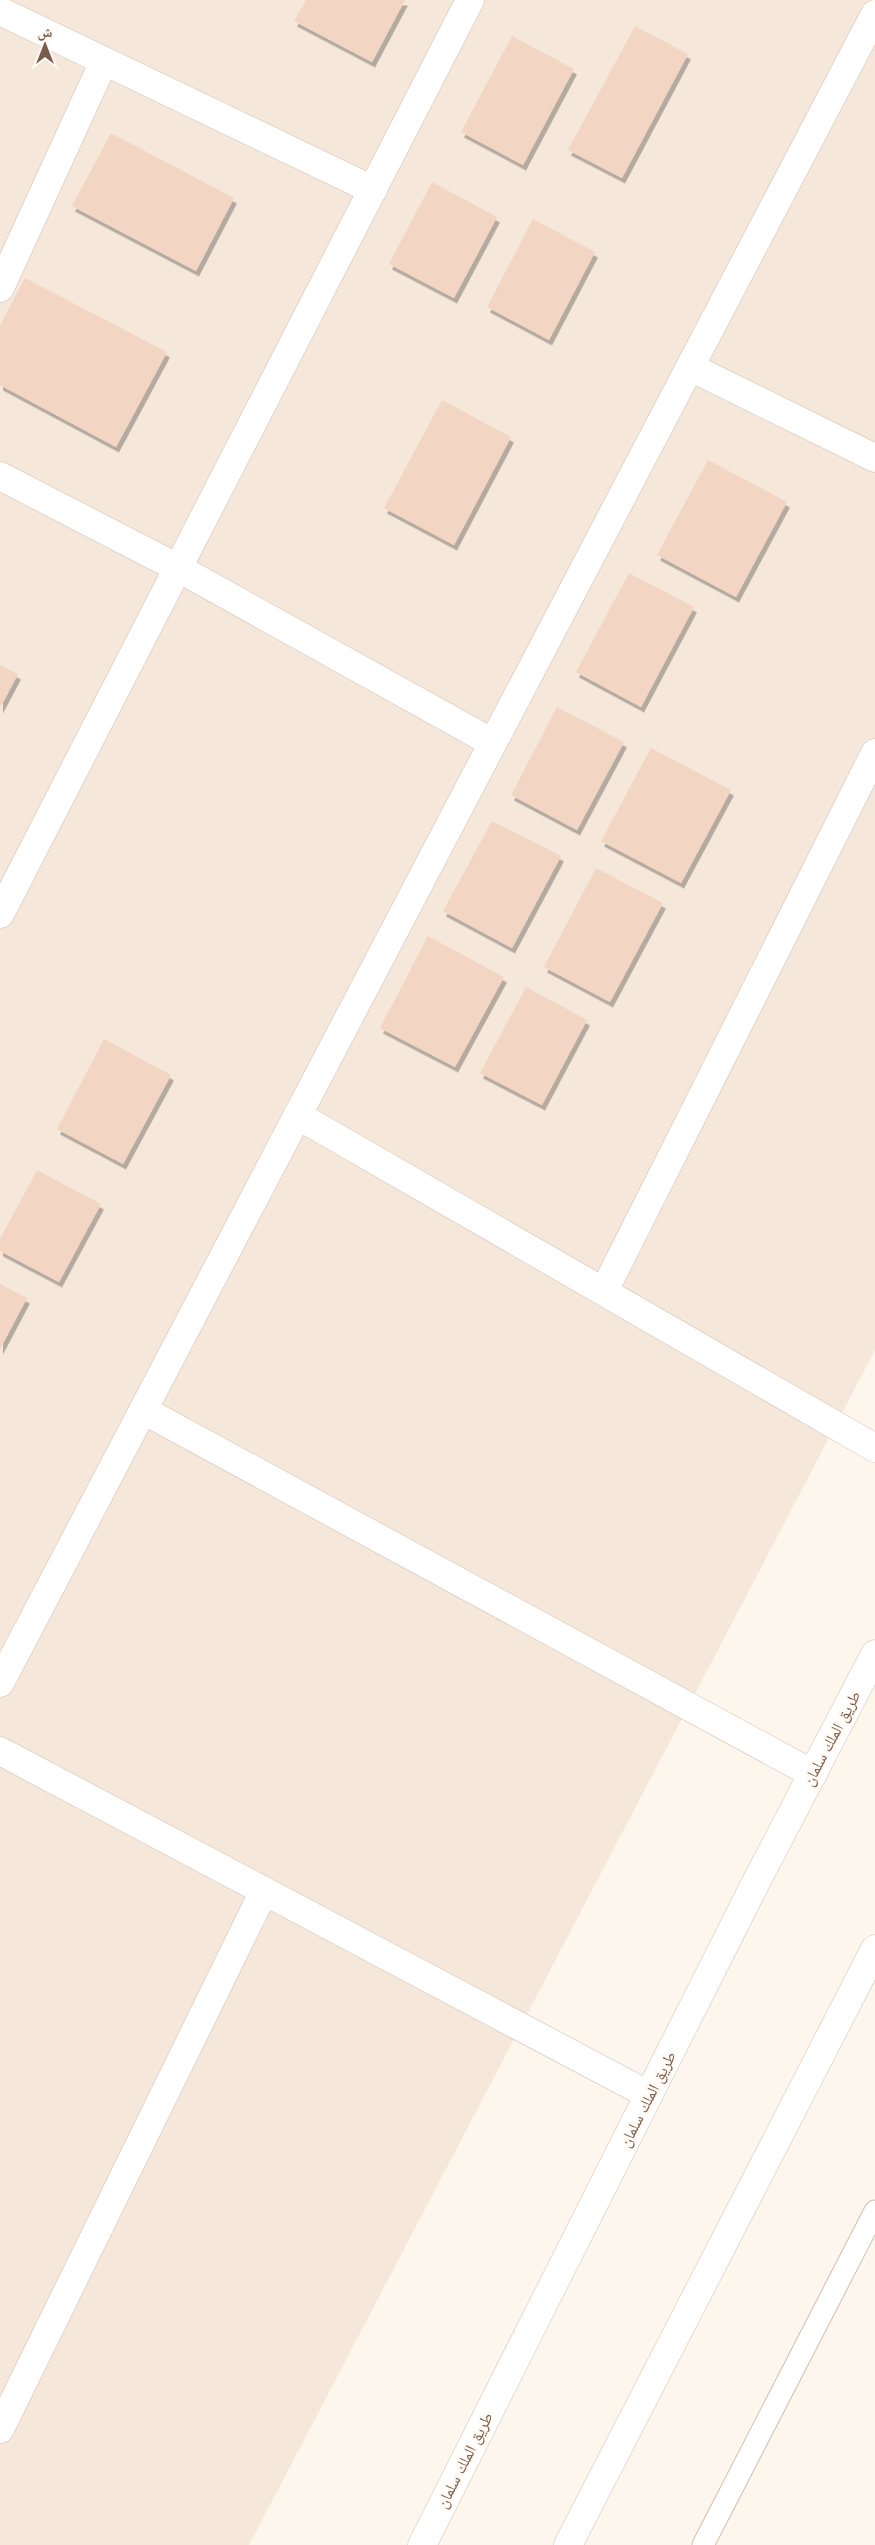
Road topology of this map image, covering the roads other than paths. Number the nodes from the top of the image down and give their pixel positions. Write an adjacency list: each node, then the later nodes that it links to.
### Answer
1 (470, 0): 5 (street)
2 (0, 11): 4 (street)
3 (875, 14): 7 (street)
4 (104, 61): 5 (street); 6 (street)
5 (372, 190): 10 (street)
6 (0, 288)
7 (690, 367): 8 (street); 11 (street)
8 (875, 458)
9 (0, 476): 10 (street)
10 (178, 568): 11 (street); 13 (street)
11 (493, 742): 14 (street)
12 (875, 753): 15 (street)
13 (1, 908)
14 (298, 1115): 15 (street); 16 (street)
15 (604, 1292): 17 (street)
16 (143, 1410): 19 (street); 21 (street)
17 (875, 1448)
18 (875, 1654): 21 (street, طريق الملك سلمان)
19 (0, 1683)
20 (0, 1751): 22 (street)
21 (813, 1774): 24 (street, طريق الملك سلمان)
22 (264, 1891): 24 (street); 26 (street)
23 (875, 1950): 28 (street)
24 (649, 2095): 27 (street, طريق الملك سلمان)
25 (875, 2211): 29 (lane)
26 (0, 2428)
27 (422, 2545)
28 (568, 2545)
29 (703, 2545)

